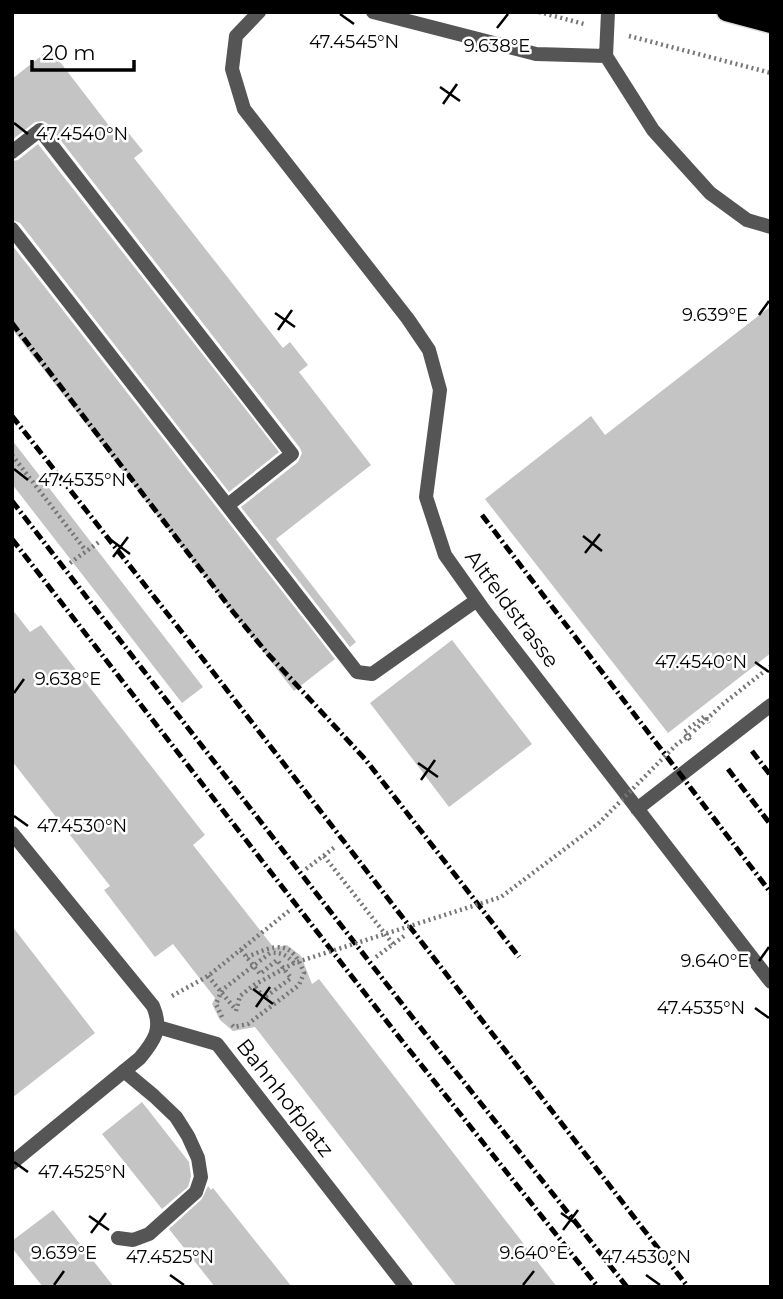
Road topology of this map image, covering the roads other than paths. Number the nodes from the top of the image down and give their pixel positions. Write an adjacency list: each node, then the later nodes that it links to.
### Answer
1 (259, 12): 11 (street, Altfeldstrasse)
2 (373, 12): 6 (street)
3 (608, 12): 6 (street)
4 (726, 12): 5 (main road)
5 (771, 23)
6 (606, 56): 8 (street)
7 (12, 152): 10 (street)
8 (771, 227)
9 (12, 229): 10 (street)
10 (228, 505): 11 (street)
11 (477, 600): 13 (street, Altfeldstrasse)
12 (771, 705): 13 (street)
13 (637, 809): 15 (street, Altfeldstrasse)
14 (12, 832): 16 (street)
15 (771, 982)
16 (158, 1027): 17 (street); 20 (street, Bahnhofplatz)
17 (124, 1071): 18 (street); 19 (street)
18 (12, 1163)
19 (118, 1238)
20 (406, 1287)

